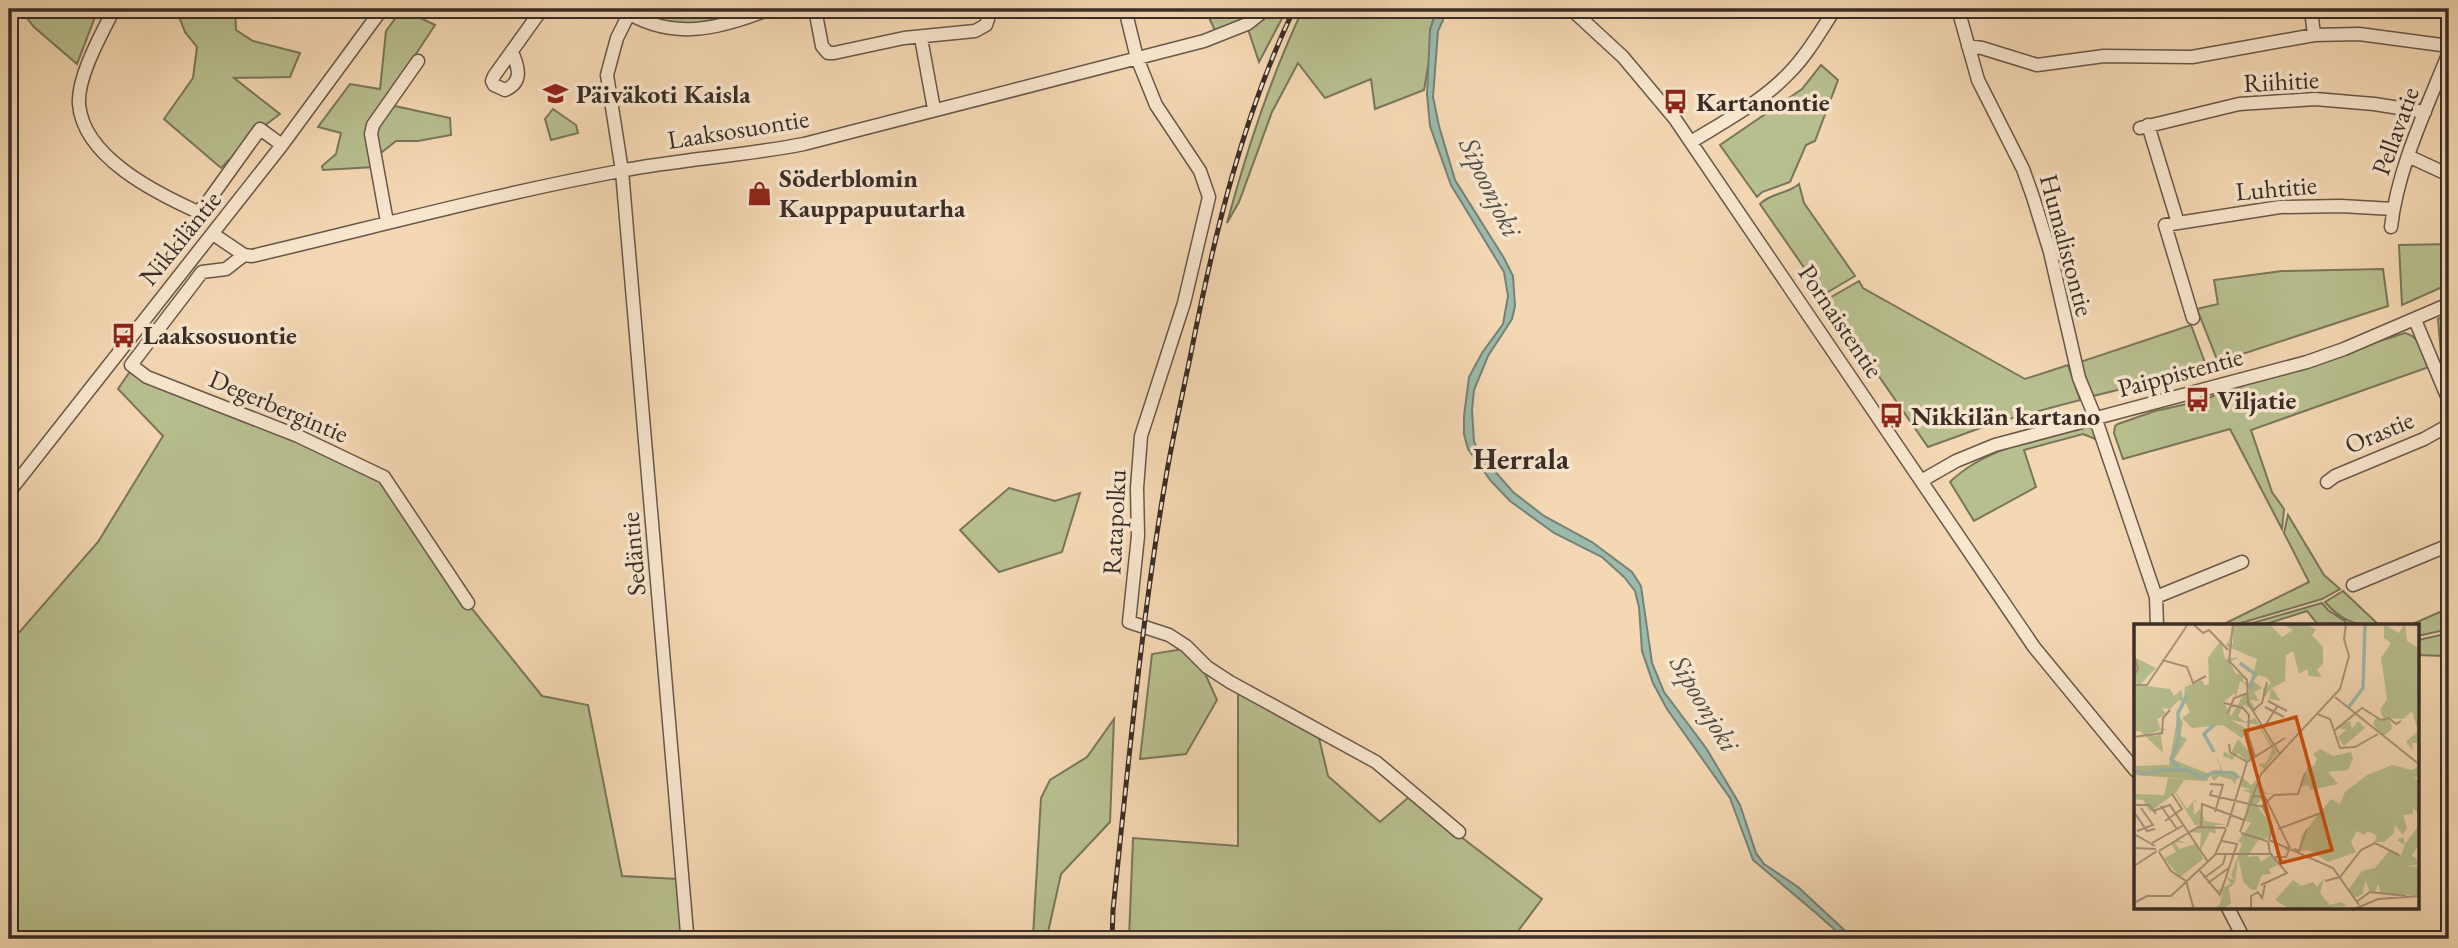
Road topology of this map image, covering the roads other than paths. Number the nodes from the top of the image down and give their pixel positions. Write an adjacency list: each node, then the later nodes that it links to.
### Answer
1 (114, 9): 24 (street)
2 (382, 9): 24 (street, Nikkiläntie)
3 (542, 9): 18 (street)
4 (770, 9): 13 (street)
5 (815, 9): 15 (street)
6 (987, 9): 15 (street)
7 (1125, 9): 19 (street)
8 (1266, 9): 19 (street, Laaksosuontie)
9 (1571, 9): 23 (street, Pornaistentie)
10 (1835, 9): 23 (street)
11 (1958, 9): 16 (street, Humalistontie)
12 (2311, 9): 14 (street)
13 (625, 11): 26 (street, Sedäntie)
14 (2314, 35): 16 (street); 17 (street)
15 (922, 38): 21 (street)
16 (1968, 46): 38 (street, Humalistontie)
17 (2449, 49): 22 (street, Pellavatie)
18 (512, 52)
19 (1137, 58): 21 (street, Laaksosuontie); 50 (street, Ratapolku)
20 (418, 61): 29 (street)
21 (934, 109): 26 (street, Laaksosuontie)
22 (2426, 112): 25 (street, Pellavatie); 30 (street, Riihitie)
23 (1691, 142): 40 (street, Pornaistentie)
24 (282, 145): 32 (street, Nikkiläntie)
25 (2408, 156): 27 (street); 28 (street, Pellavatie)
26 (622, 171): 29 (street, Laaksosuontie); 52 (street, Sedäntie)
27 (2449, 174)
28 (2393, 209): 30 (street, Luhtitie); 31 (street, Pellavatie)
29 (387, 222): 33 (street, Laaksosuontie)
30 (2171, 224): 35 (street)
31 (2391, 227)
32 (213, 234): 33 (street); 42 (street, Nikkiläntie)
33 (244, 255): 47 (street, Degerbergintie)
34 (2449, 304): 36 (street, Paippistentie)
35 (2193, 318)
36 (2416, 320): 37 (street); 38 (street, Paippistentie)
37 (2449, 401)
38 (2095, 417): 40 (street, Paippistentie); 46 (street)
39 (2449, 425): 41 (street, Orastie)
40 (1921, 481): 49 (street, Pornaistentie)
41 (2327, 482)
42 (9, 492)
43 (2449, 544): 45 (street)
44 (2242, 562): 46 (street)
45 (2353, 585)
46 (2156, 597): 48 (street)
47 (468, 604)
48 (2157, 624)
49 (2134, 769)
50 (1459, 832)
51 (2229, 909): 53 (street)
52 (687, 933)
53 (2244, 939)

